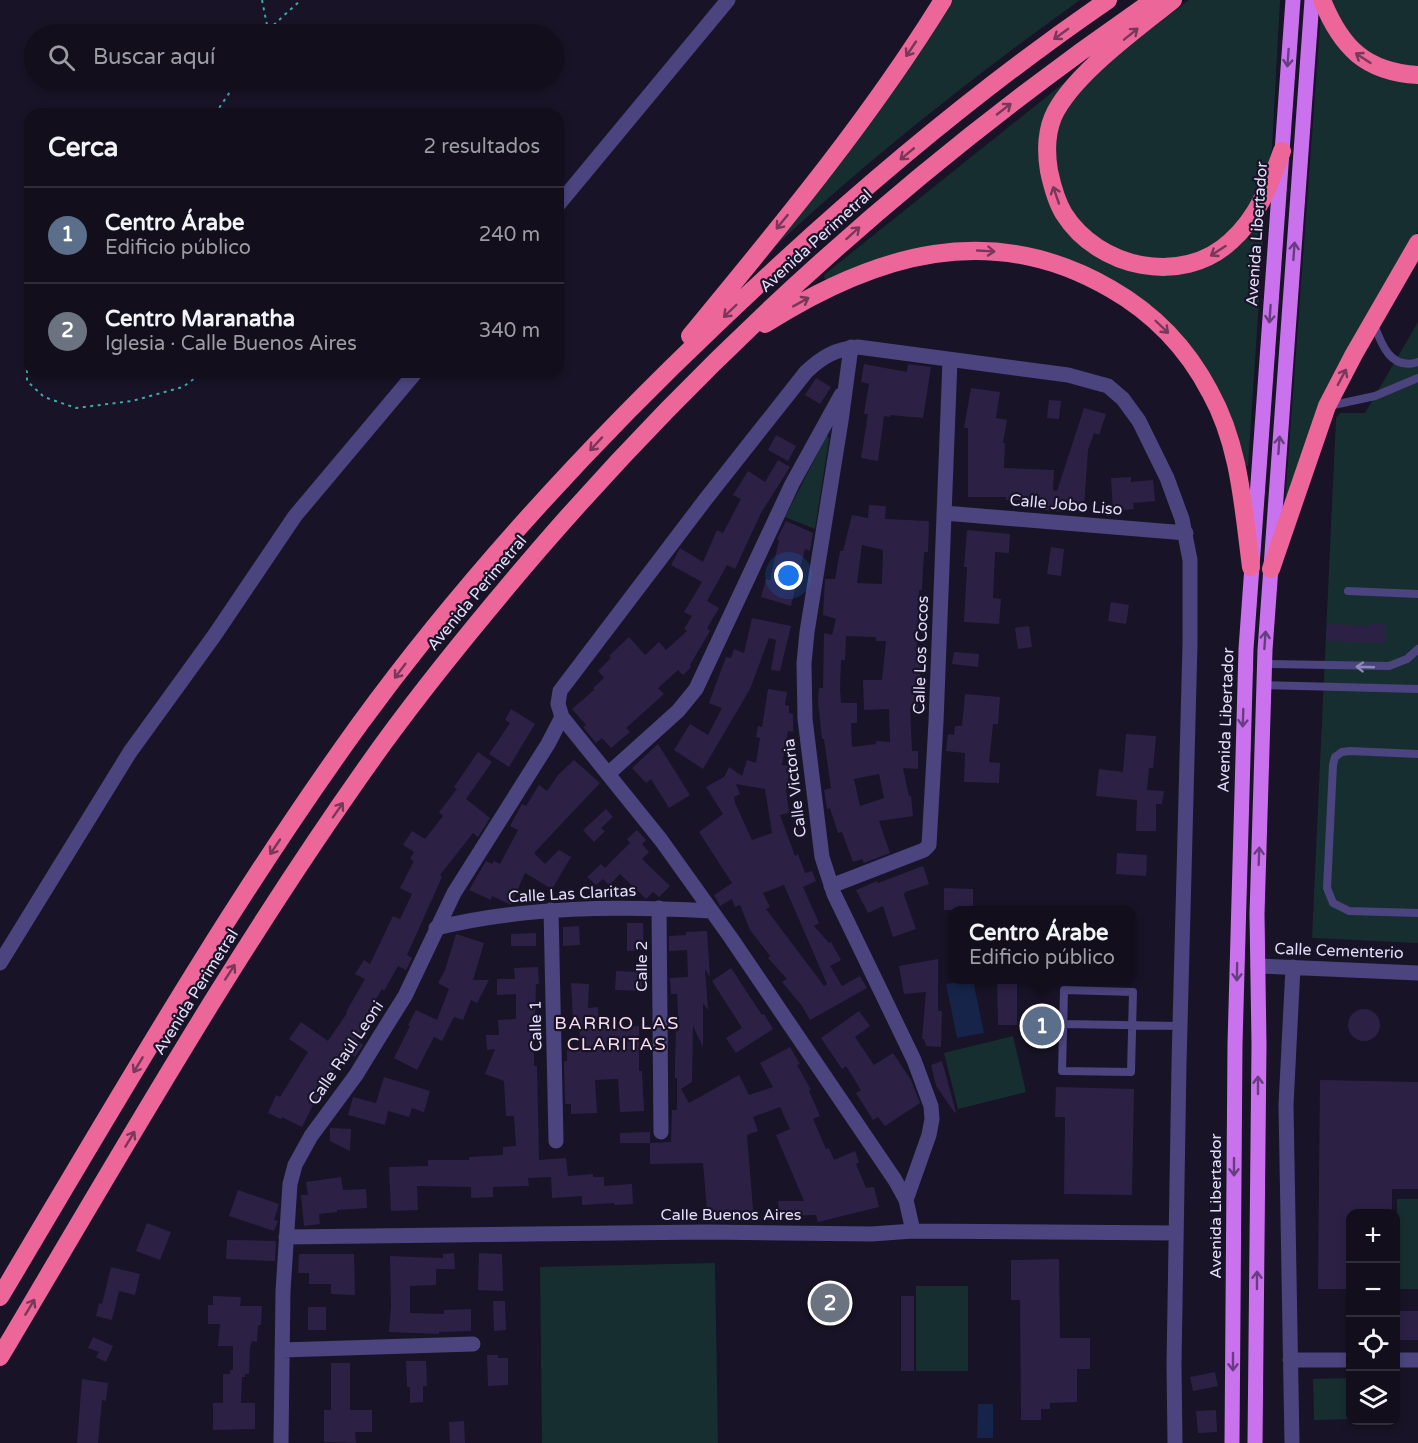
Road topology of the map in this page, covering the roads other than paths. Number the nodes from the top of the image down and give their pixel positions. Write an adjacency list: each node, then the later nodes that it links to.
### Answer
1 (728, 0): 11 (street)
2 (943, 0): 21 (highway, one-way to 21)
3 (1108, 0): 21 (highway, Avenida Perimetral, one-way to 21)
4 (1154, 0): 15 (highway, Avenida Perimetral, one-way to 4)
5 (1173, 0): 10 (highway, one-way to 5)
6 (1293, 0): 10 (main road, Avenida Libertador, one-way to 10)
7 (1312, 0): 26 (main road, one-way to 7)
8 (1322, 0): 9 (highway, one-way to 8)
9 (1418, 75)
10 (1282, 151): 25 (main road, Avenida Libertador, one-way to 25)
11 (564, 198)
12 (1418, 243): 13 (highway)
13 (1373, 322): 17 (lane); 22 (highway, one-way to 13)
14 (851, 348): 16 (street); 20 (street, Calle Victoria); 33 (street)
15 (718, 358): 25 (highway, one-way to 25); 58 (highway, Avenida Perimetral, one-way to 15)
16 (950, 360): 23 (street, Calle Los Cocos); 24 (street)
17 (1414, 363): 19 (lane)
18 (411, 378): 42 (street)
19 (1418, 378): 22 (lane)
20 (846, 387): 35 (street); 36 (street, Calle Victoria)
21 (636, 401): 55 (highway, Avenida Perimetral, one-way to 55)
22 (1327, 406): 26 (highway)
23 (944, 513): 24 (street, Calle Jobo Liso); 36 (street, Calle Los Cocos)
24 (1186, 533): 48 (street)
25 (1251, 567): 65 (main road, Avenida Libertador, one-way to 65)
26 (1270, 569): 30 (main road, one-way to 26)
27 (1348, 591): 28 (lane)
28 (1418, 594)
29 (1418, 649): 30 (lane, one-way to 30)
30 (1264, 664): 31 (main road)
31 (1264, 685): 32 (lane); 43 (main road, one-way to 31)
32 (1418, 689)
33 (562, 717): 35 (street); 41 (street, Calle Raúl Leoni)
34 (1418, 754): 40 (lane)
35 (608, 774): 39 (street)
36 (831, 886): 51 (street, Calle Victoria)
37 (659, 908): 38 (street, Calle Las Claritas); 39 (street, Calle Las Claritas); 49 (street, Calle 2)
38 (551, 910): 41 (street, Calle Las Claritas); 50 (street, Calle 1)
39 (711, 911): 51 (street)
40 (1418, 914)
41 (436, 928): 54 (street, Calle Raúl Leoni)
42 (0, 963)
43 (1258, 966): 44 (street, Calle Cementerio); 66 (main road, one-way to 43)
44 (1293, 968): 45 (street, Calle Cementerio); 59 (street)
45 (1418, 973)
46 (1063, 1024): 47 (lane); 47 (lane); 47 (lane)
47 (1132, 1025): 48 (lane)
48 (1180, 1026): 53 (street)
49 (661, 1132)
50 (556, 1141)
51 (906, 1200): 52 (street)
52 (913, 1231): 53 (street, Calle Buenos Aires); 54 (street, Calle Buenos Aires)
53 (1176, 1233): 64 (street)
54 (286, 1237): 57 (street, Calle Raúl Leoni)
55 (0, 1297)
56 (473, 1344): 57 (street)
57 (282, 1350): 63 (street, Calle Raúl Leoni)
58 (0, 1357)
59 (1290, 1360): 60 (street); 67 (street)
60 (1346, 1360)
61 (1400, 1360): 62 (street)
62 (1418, 1360)
63 (281, 1443)
64 (1175, 1443)
65 (1232, 1443)
66 (1256, 1443)
67 (1292, 1443)

